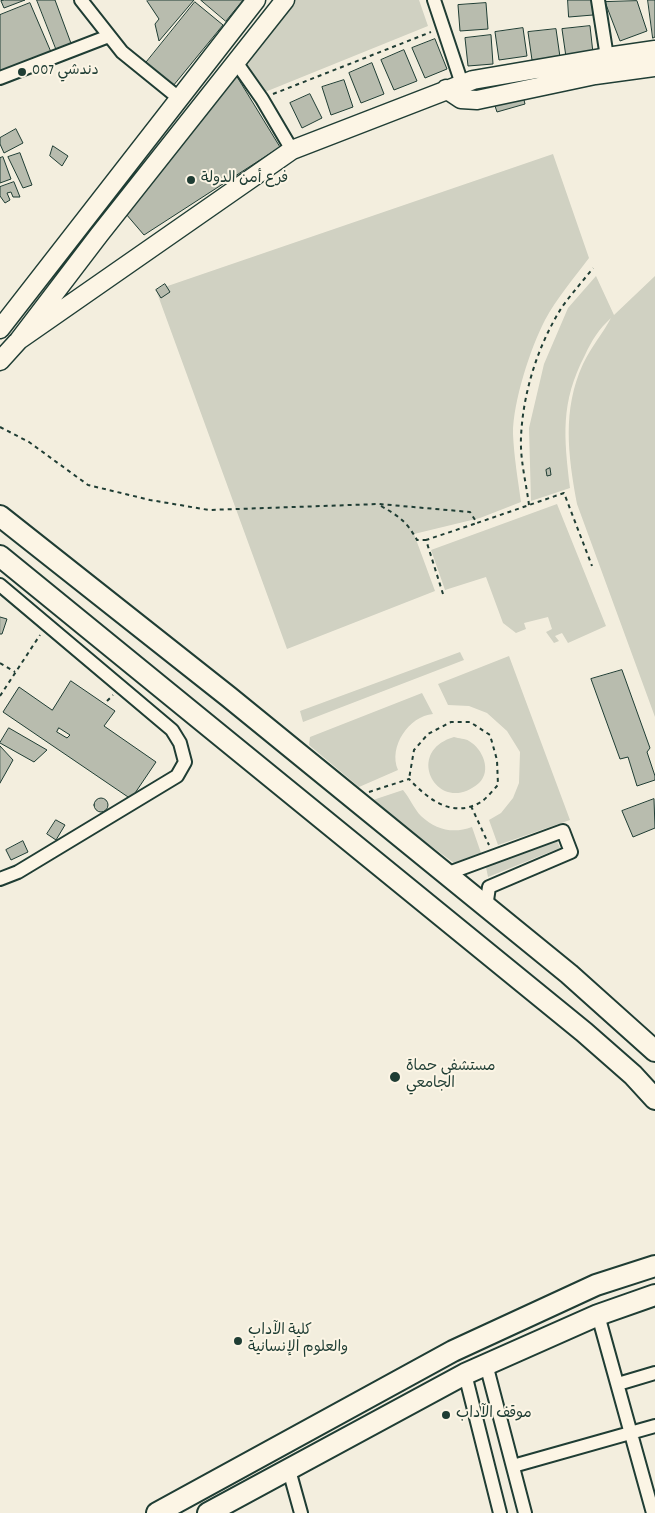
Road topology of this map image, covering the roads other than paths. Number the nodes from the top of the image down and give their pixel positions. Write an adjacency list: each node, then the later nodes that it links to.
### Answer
1 (81, 0): 6 (street)
2 (256, 0): 13 (main road)
3 (285, 0): 9 (main road)
4 (434, 0): 12 (street)
5 (598, 0): 8 (street)
6 (109, 36): 11 (street); 13 (street)
7 (655, 50): 8 (main road)
8 (607, 57): 12 (main road)
9 (236, 62): 14 (street); 16 (main road)
10 (655, 68): 12 (main road)
11 (0, 78)
12 (454, 87): 14 (main road)
13 (180, 99): 15 (main road)
14 (292, 150): 16 (main road)
15 (0, 329)
16 (19, 340): 17 (main road)
17 (0, 361)
18 (0, 516): 21 (main road)
19 (0, 556): 25 (main road)
20 (0, 585): 22 (street)
21 (446, 874): 23 (main road); 23 (street)
22 (0, 879)
23 (486, 907): 24 (main road)
24 (655, 1051)
25 (655, 1099)
26 (655, 1266): 37 (main road)
27 (655, 1295): 28 (main road)
28 (598, 1314): 29 (main road); 32 (street)
29 (486, 1364): 31 (main road); 35 (street)
30 (655, 1373): 32 (street)
31 (465, 1374): 36 (main road); 40 (street)
32 (618, 1384): 34 (street)
33 (655, 1426): 34 (street)
34 (631, 1433): 35 (street); 42 (street)
35 (513, 1466): 41 (street)
36 (289, 1470): 38 (main road); 39 (street)
37 (157, 1513)
38 (208, 1513)
39 (300, 1513)
40 (500, 1513)
41 (525, 1513)
42 (653, 1513)

